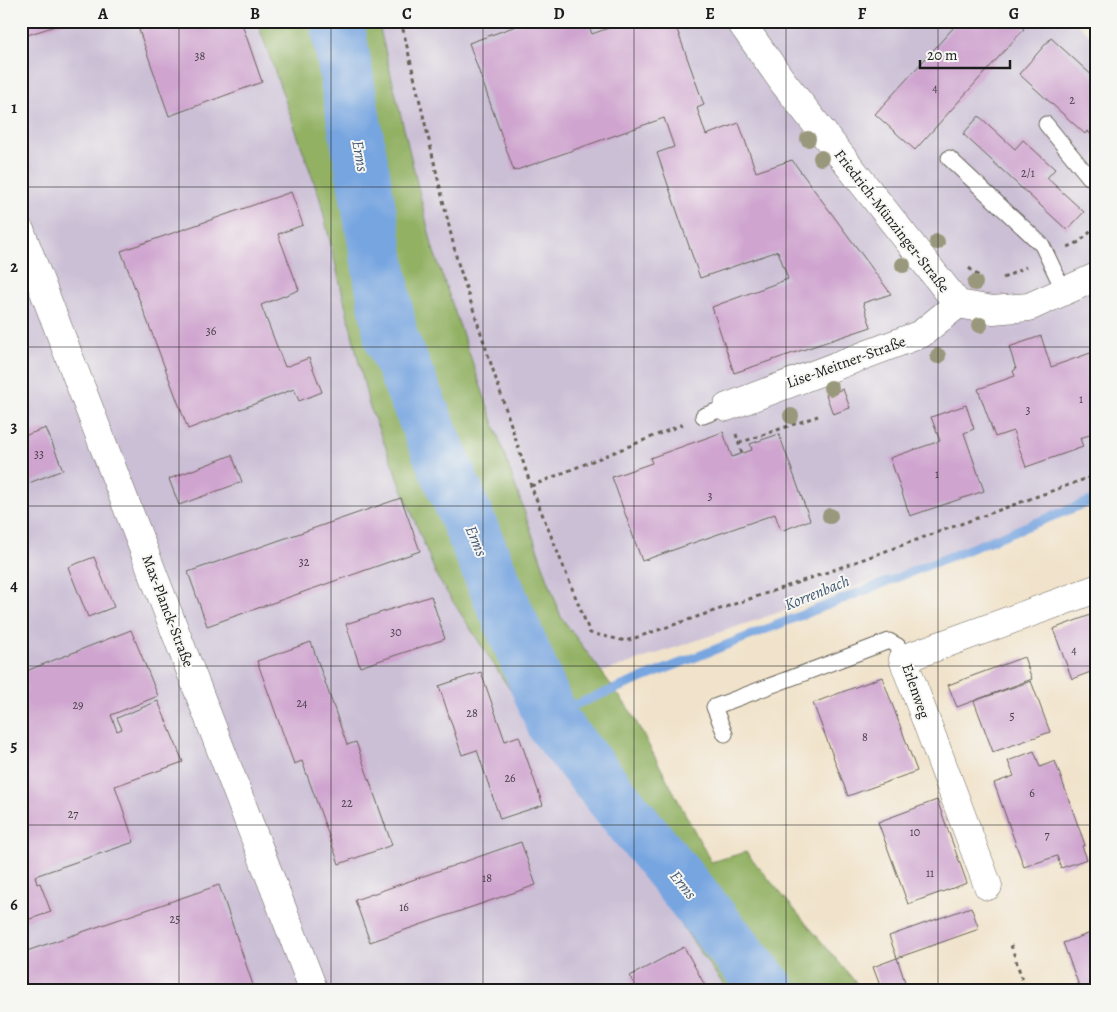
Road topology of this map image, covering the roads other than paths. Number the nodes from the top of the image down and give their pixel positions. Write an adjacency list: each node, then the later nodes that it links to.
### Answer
1 (740, 21): 8 (street, Friedrich-Münzinger-Straße)
2 (1046, 124): 4 (lane)
3 (949, 158): 7 (lane)
4 (1096, 180)
5 (21, 232): 14 (street, Max-Planck-Straße)
6 (1096, 277): 7 (street, Friedrich-Münzinger-Straße)
7 (1064, 291): 8 (street, Friedrich-Münzinger-Straße)
8 (958, 304): 9 (street, Lise-Meitner-Straße)
9 (715, 412)
10 (1096, 589): 11 (street, Erlenweg)
11 (903, 659): 12 (lane); 13 (street, Erlenweg)
12 (725, 734)
13 (988, 886)
14 (314, 991)

